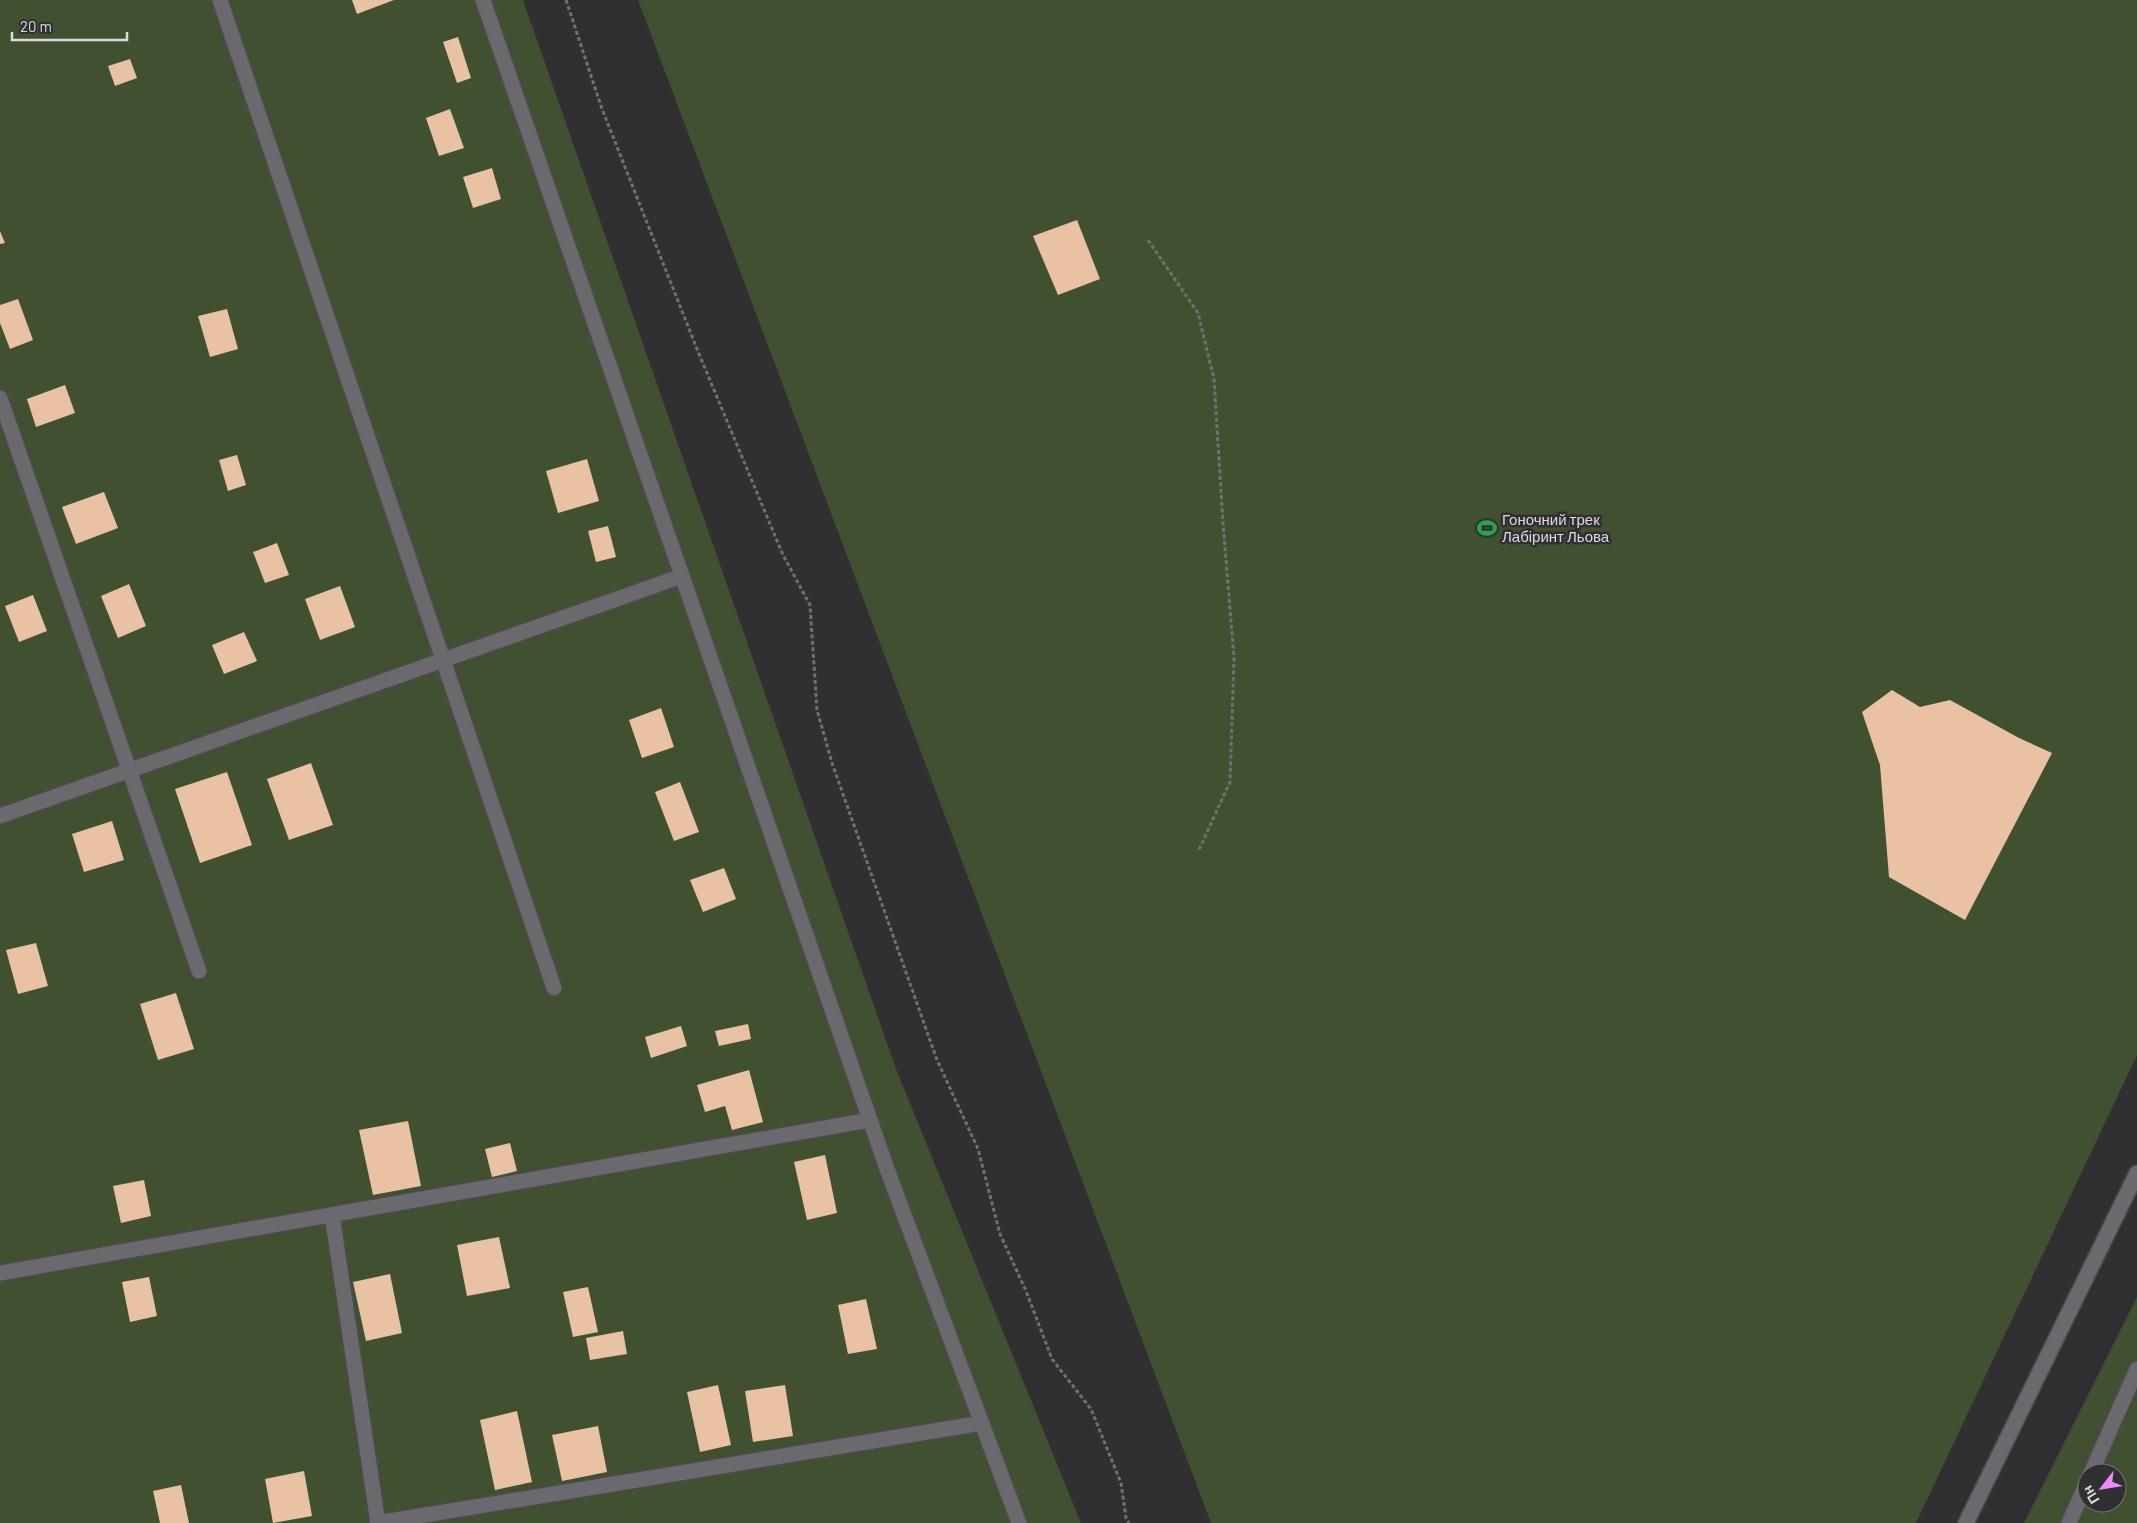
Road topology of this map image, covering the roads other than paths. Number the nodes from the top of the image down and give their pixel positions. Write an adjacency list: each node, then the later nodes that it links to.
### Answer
1 (220, 0): 5 (street)
2 (483, 0): 4 (street)
3 (0, 398): 6 (street)
4 (682, 576): 5 (street); 10 (street)
5 (443, 660): 6 (street); 9 (street)
6 (129, 771): 7 (street); 8 (street)
7 (0, 816)
8 (199, 971)
9 (554, 988)
10 (870, 1120): 12 (street); 15 (street)
11 (2137, 1173): 20 (street)
12 (332, 1215): 13 (street); 18 (street)
13 (0, 1273)
14 (2137, 1369): 16 (street)
15 (982, 1423): 18 (street); 19 (street)
16 (2095, 1463)
17 (2077, 1509): 21 (street)
18 (378, 1523)
19 (1019, 1523)
20 (1966, 1523)
21 (2072, 1523)

